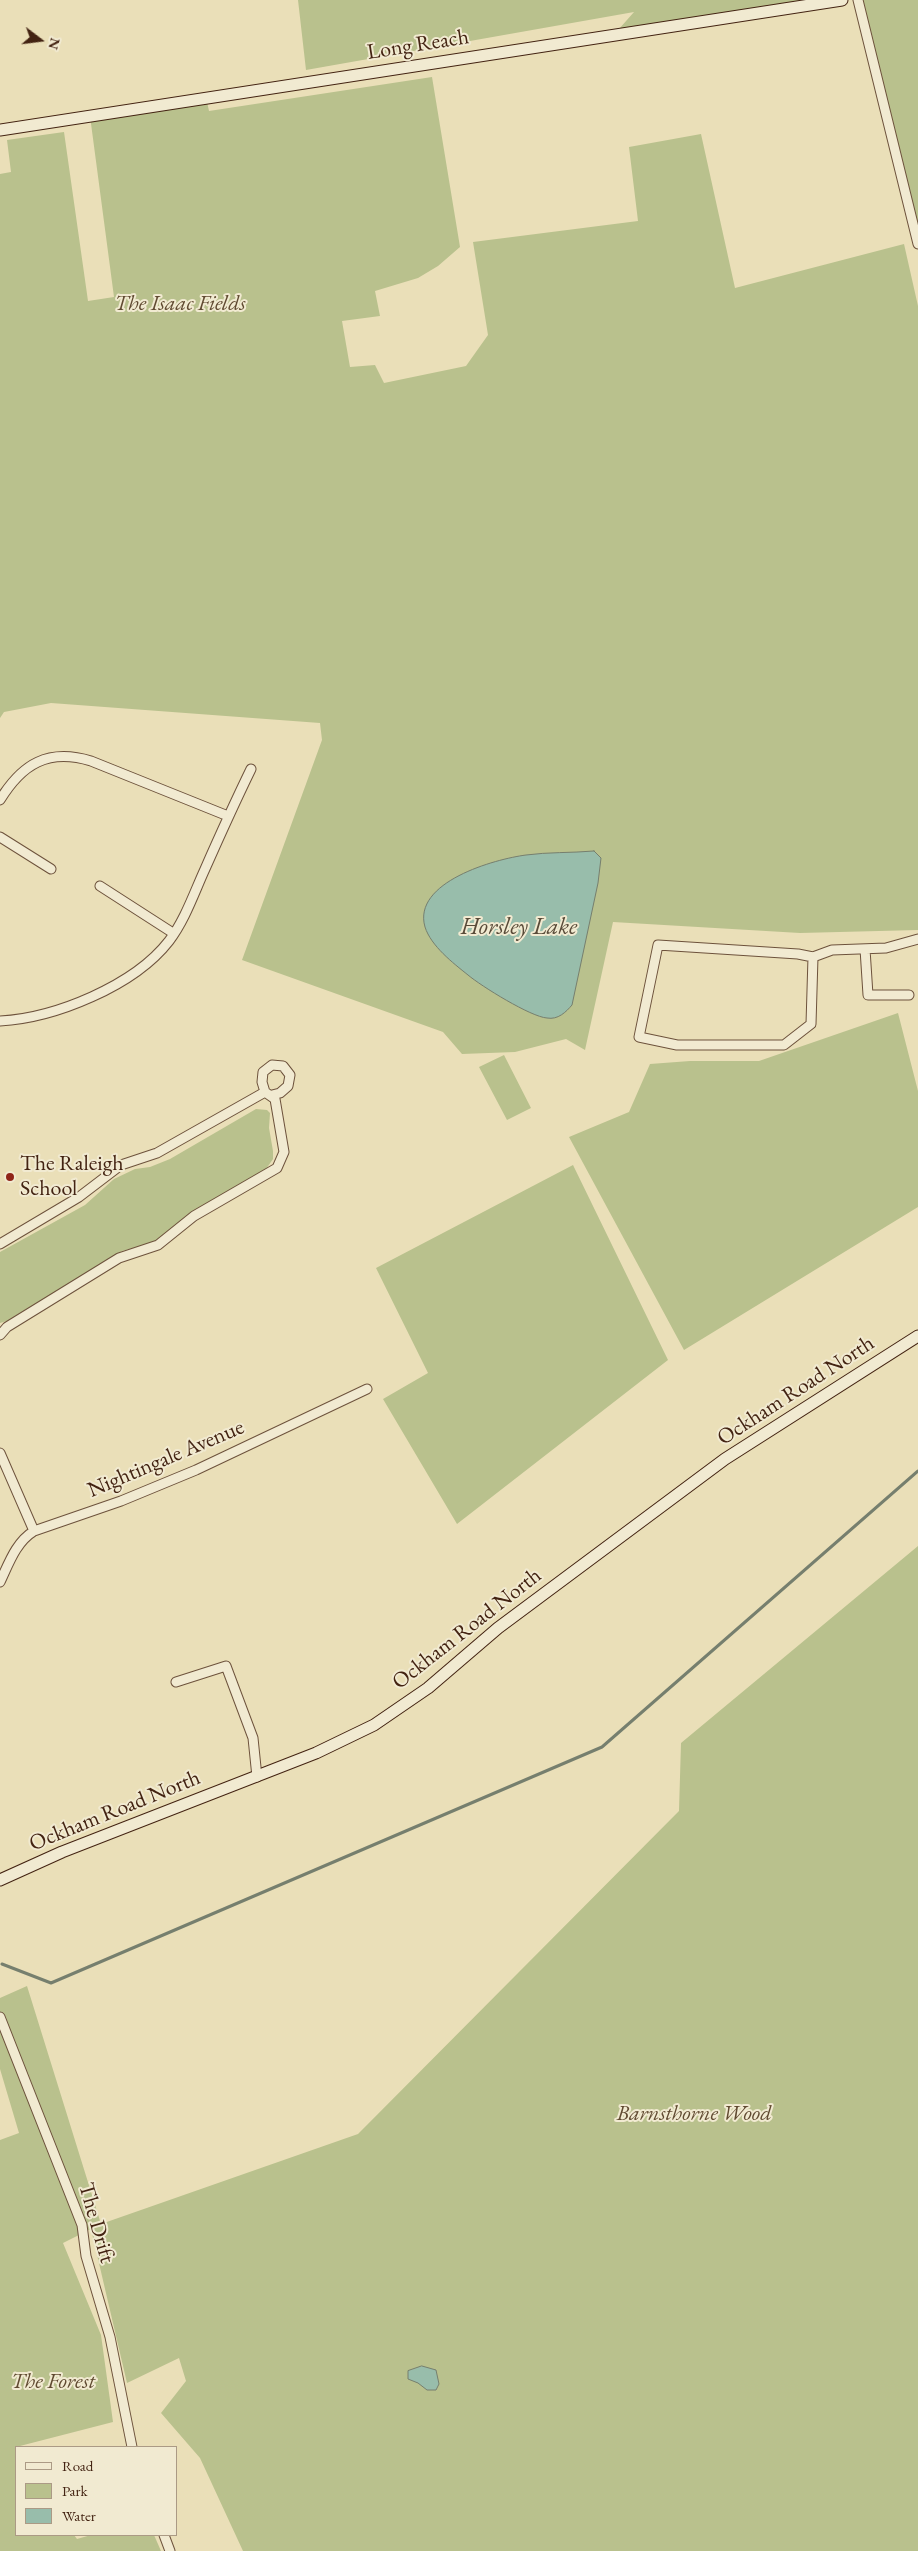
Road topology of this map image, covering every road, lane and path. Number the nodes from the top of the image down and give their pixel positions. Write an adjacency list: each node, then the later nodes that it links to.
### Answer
1 (842, 0): 3 (main road, Long Reach)
2 (858, 0): 4 (street)
3 (0, 130)
4 (918, 244)
5 (251, 769): 7 (street)
6 (0, 800): 7 (street)
7 (228, 816): 11 (street)
8 (0, 837): 9 (street)
9 (51, 869)
10 (100, 886): 11 (street)
11 (174, 933): 16 (street)
12 (918, 939): 13 (street)
13 (864, 949): 14 (street); 15 (street)
14 (813, 957): 14 (street)
15 (909, 995)
16 (0, 1021)
17 (0, 1244): 18 (street)
18 (2, 1331)
19 (918, 1336): 25 (main road, Ockham Road North)
20 (367, 1389): 22 (street, Nightingale Avenue)
21 (0, 1453): 22 (street)
22 (34, 1531): 23 (street, Nightingale Avenue)
23 (0, 1582)
24 (176, 1682): 25 (street)
25 (257, 1777): 26 (main road, Ockham Road North)
26 (0, 1880)
27 (0, 2017): 28 (street, The Drift)
28 (132, 2446)
29 (164, 2536): 30 (street)
30 (170, 2551)

